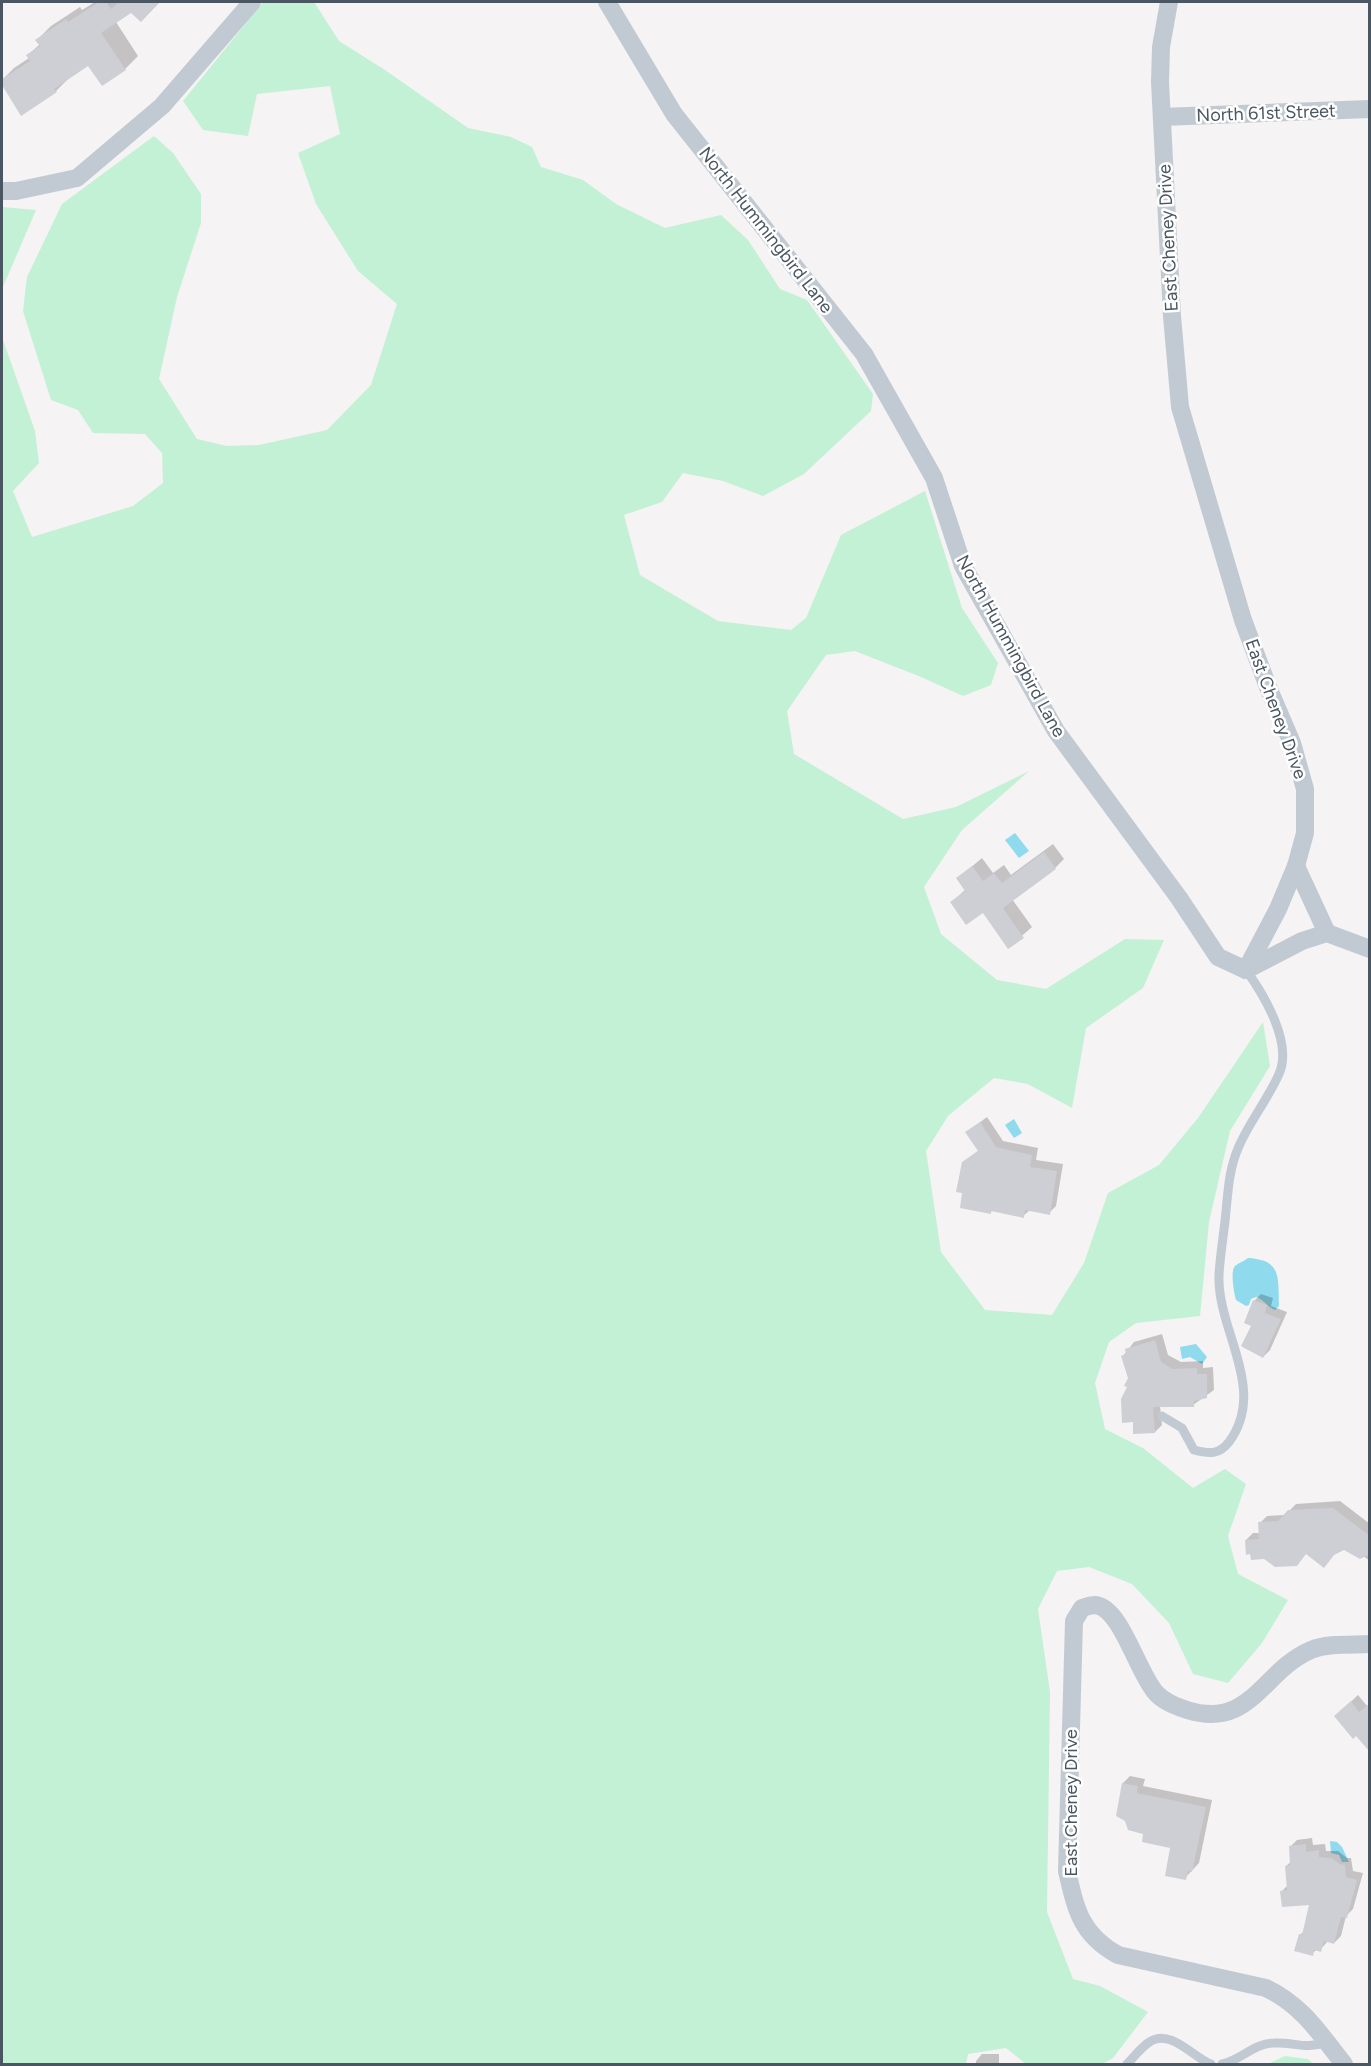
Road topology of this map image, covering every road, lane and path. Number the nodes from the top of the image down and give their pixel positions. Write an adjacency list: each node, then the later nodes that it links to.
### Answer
1 (252, 2): 6 (street)
2 (607, 2): 10 (street, North Hummingbird Lane)
3 (1169, 2): 5 (street, East Cheney Drive)
4 (1370, 109): 5 (street, North 61st Street)
5 (1162, 117): 7 (street, East Cheney Drive)
6 (2, 191)
7 (1296, 866): 8 (street); 10 (street, East Cheney Drive)
8 (1327, 933): 9 (street); 10 (street)
9 (1370, 950)
10 (1246, 970): 11 (lane)
11 (1162, 1416)
12 (1370, 1644): 13 (street, East Cheney Drive)
13 (1326, 2042): 16 (lane); 17 (street, East Cheney Drive)
14 (1127, 2064): 15 (lane)
15 (1211, 2064)
16 (1221, 2064)
17 (1344, 2064)

